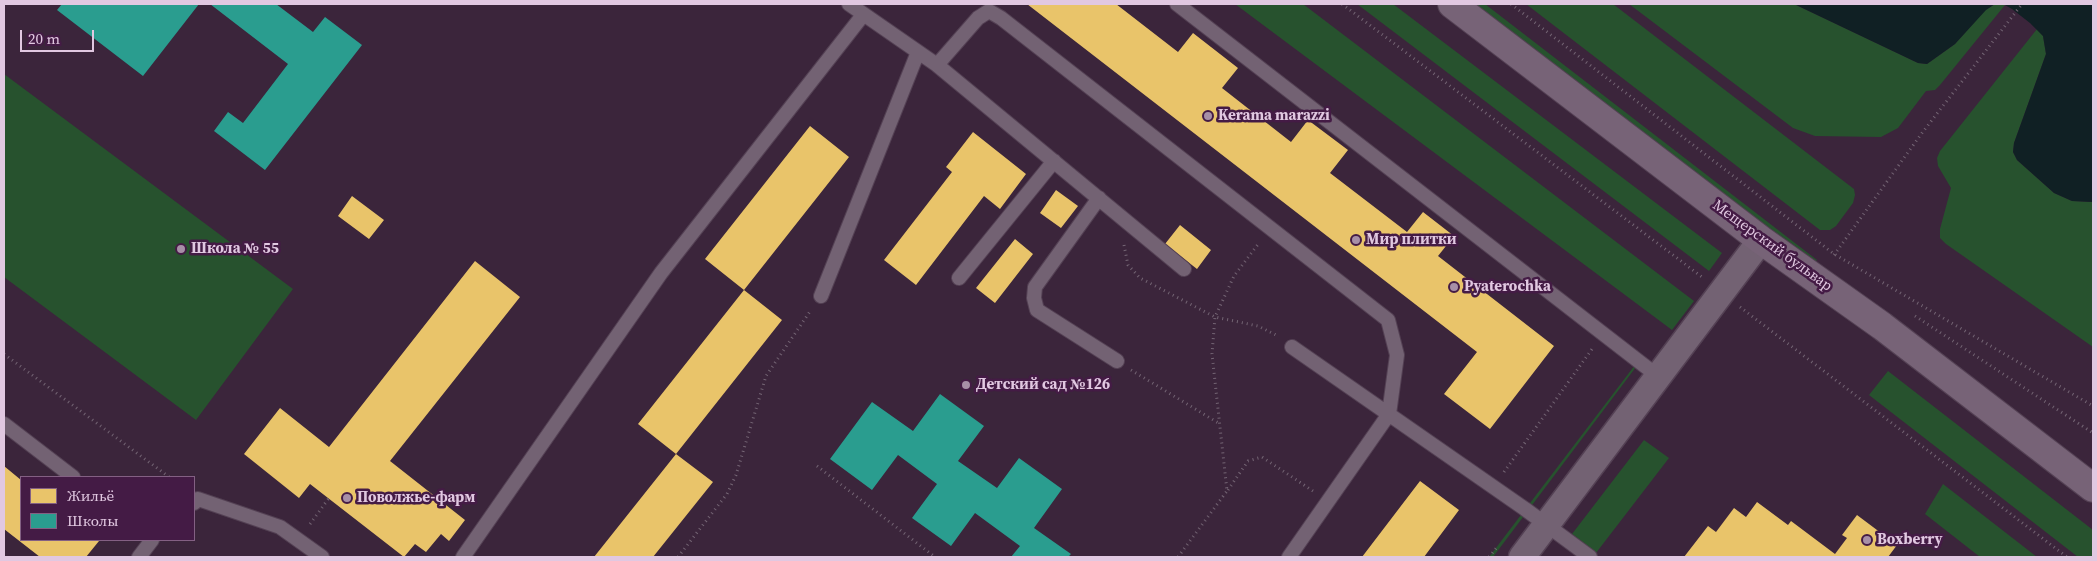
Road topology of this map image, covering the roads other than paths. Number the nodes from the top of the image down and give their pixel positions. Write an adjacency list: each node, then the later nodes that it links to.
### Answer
1 (849, 4): 4 (lane)
2 (1176, 4): 15 (lane)
3 (1452, 4): 9 (main road, Мещерский бульвар)
4 (863, 14): 5 (lane); 25 (lane)
5 (918, 52): 6 (lane); 12 (lane)
6 (937, 65): 7 (lane); 16 (lane)
7 (1054, 161): 8 (lane); 11 (lane)
8 (1099, 198): 10 (lane); 14 (lane)
9 (1760, 240): 15 (street); 19 (main road, Мещерский бульвар)
10 (1184, 269)
11 (959, 278)
12 (821, 296)
13 (1292, 347): 16 (lane)
14 (1117, 361)
15 (1659, 377): 21 (street)
16 (1389, 414): 21 (lane); 26 (lane)
17 (4, 424): 18 (lane)
18 (72, 476)
19 (2093, 488)
20 (195, 502): 24 (lane)
21 (1547, 525): 27 (street); 28 (lane)
22 (151, 541): 23 (lane)
23 (140, 557)
24 (322, 557)
25 (463, 557)
26 (1289, 557)
27 (1522, 557)
28 (1590, 557)

